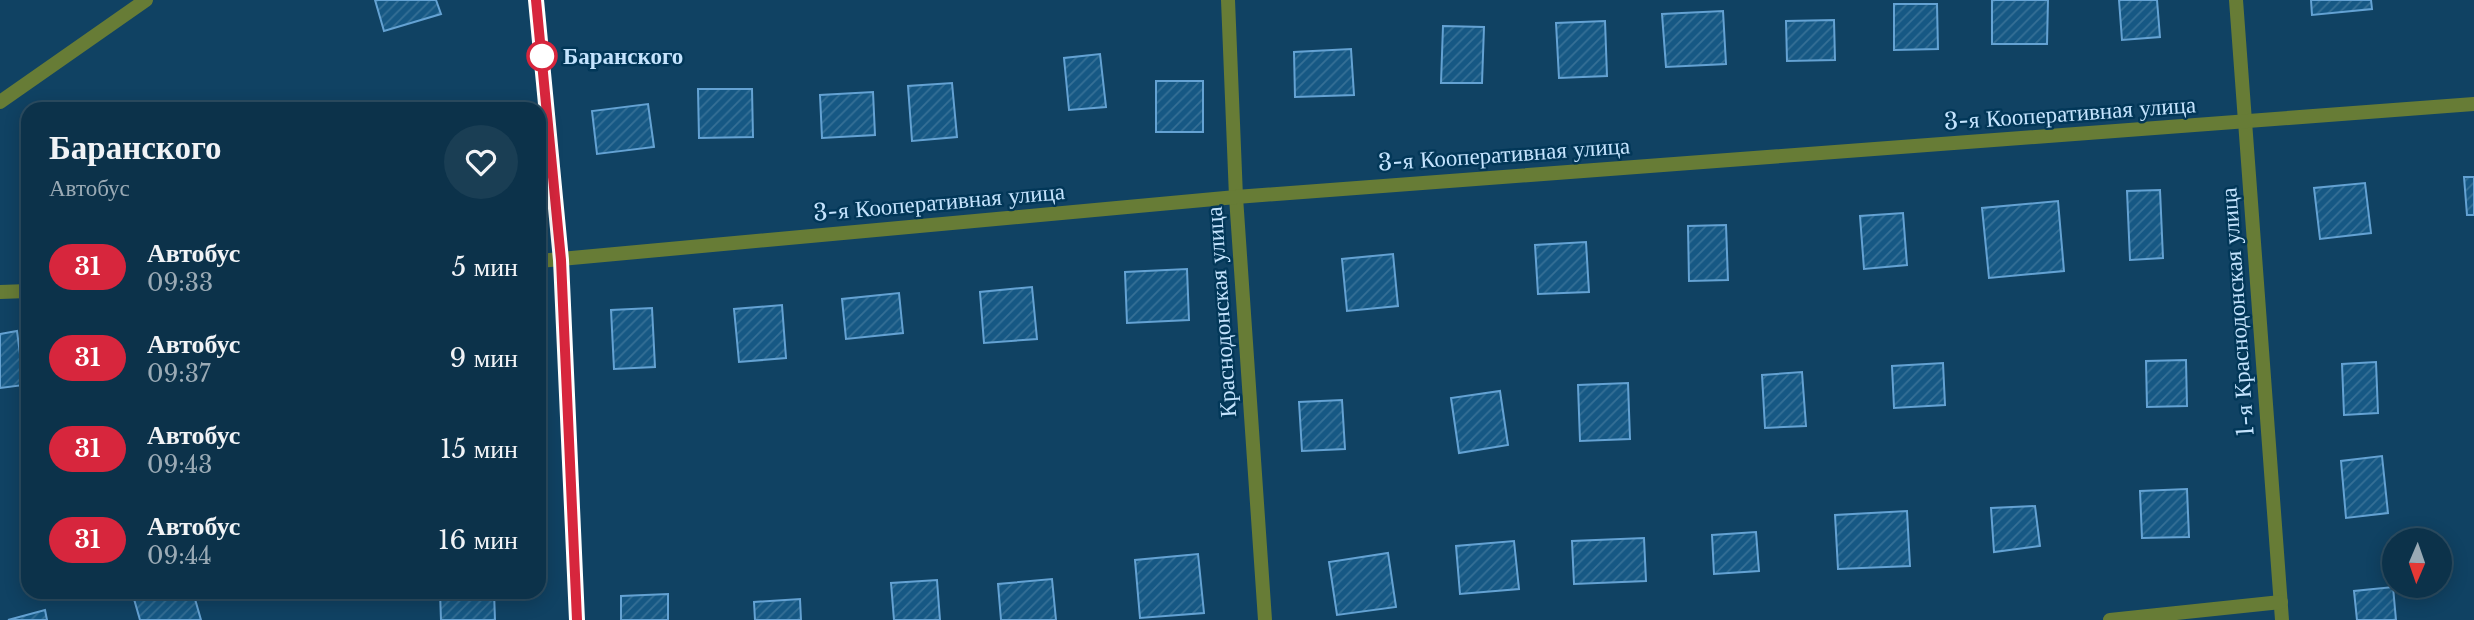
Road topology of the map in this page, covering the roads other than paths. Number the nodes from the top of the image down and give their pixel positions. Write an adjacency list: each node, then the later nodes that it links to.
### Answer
1 (146, 0): 5 (street)
2 (536, 0): 6 (street)
3 (1228, 0): 10 (street, Краснодонская улица)
4 (2236, 0): 9 (street, 1-я Краснодонская улица)
5 (0, 102)
6 (546, 102)
7 (546, 104): 11 (street)
8 (2474, 104): 9 (street, 3-я Кооперативная улица)
9 (2247, 123): 10 (street, 3-я Кооперативная улица); 15 (street, 1-я Краснодонская улица)
10 (1236, 197): 11 (street, 3-я Кооперативная улица); 17 (street, Краснодонская улица)
11 (561, 260): 12 (street, 3-я Кооперативная улица); 16 (street)
12 (546, 261)
13 (21, 291): 14 (street)
14 (0, 292)
15 (2281, 602): 18 (street); 19 (street, 1-я Краснодонская улица)
16 (577, 620)
17 (1265, 620)
18 (2110, 620)
19 (2282, 620)

